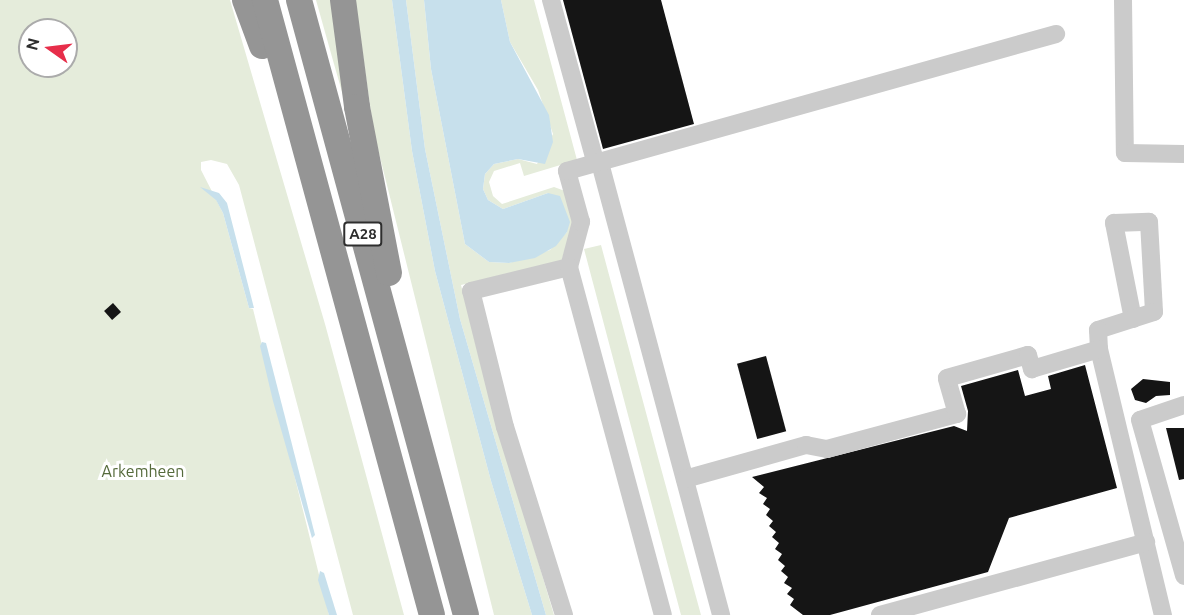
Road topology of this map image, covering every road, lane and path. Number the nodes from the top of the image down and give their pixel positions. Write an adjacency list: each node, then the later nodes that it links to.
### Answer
1 (245, 0): 10 (highway, A28)
2 (265, 0): 10 (highway, A28)
3 (299, 0): 15 (highway, A28)
4 (343, 0): 15 (highway, A28)
5 (551, 0): 9 (lane)
6 (1123, 0): 8 (lane)
7 (1056, 34): 9 (lane)
8 (1184, 153)
9 (600, 163): 11 (lane); 16 (lane)
10 (321, 207): 19 (highway, A28)
11 (569, 267): 21 (lane); 22 (lane)
12 (1133, 319): 12 (lane); 13 (lane)
13 (1099, 349): 16 (lane); 17 (lane)
14 (1184, 405): 18 (lane)
15 (427, 468): 20 (highway, A28)
16 (685, 479): 23 (lane)
17 (1146, 542): 24 (lane); 25 (lane)
18 (1184, 576)
19 (432, 615)
20 (466, 615)
21 (564, 615)
22 (663, 615)
23 (721, 615)
24 (880, 615)
25 (1163, 615)

